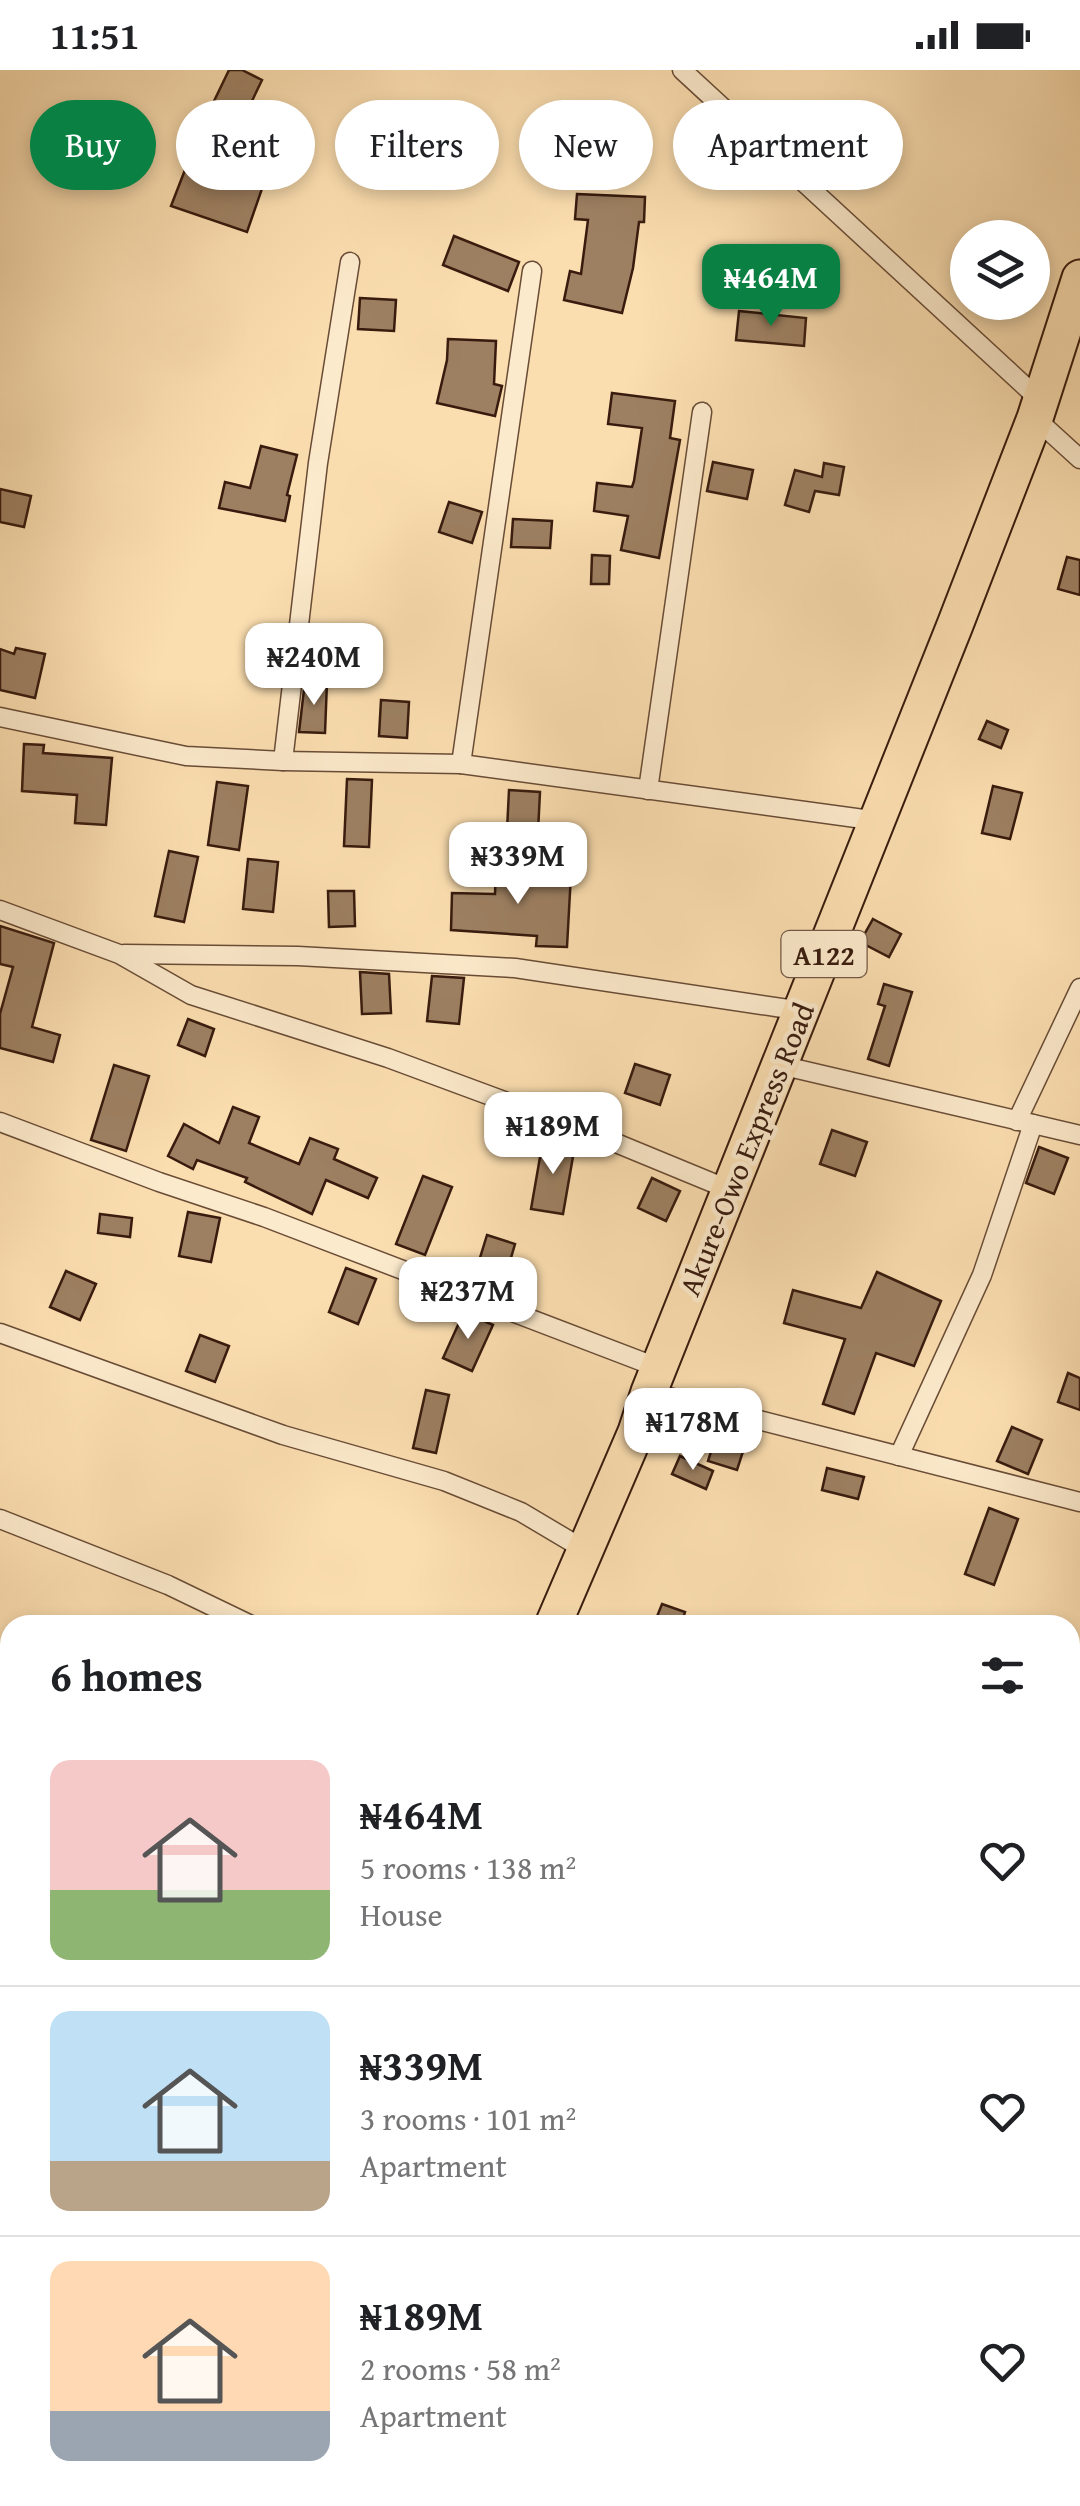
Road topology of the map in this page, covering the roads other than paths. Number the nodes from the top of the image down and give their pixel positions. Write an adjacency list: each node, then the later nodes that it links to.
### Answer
1 (682, 70): 5 (street)
2 (350, 262): 9 (street)
3 (532, 271): 10 (street)
4 (1080, 278): 5 (highway, Akure-Owo Express Road / A122)
5 (1038, 410): 7 (street); 12 (highway, Akure-Owo Express Road / A122)
6 (702, 412): 11 (street)
7 (1080, 459)
8 (0, 718): 9 (street)
9 (283, 761): 10 (street)
10 (461, 764): 11 (street)
11 (648, 790): 12 (street)
12 (878, 821): 16 (highway, Akure-Owo Express Road / A122)
13 (0, 910): 14 (street)
14 (118, 954): 16 (street); 21 (street)
15 (1080, 988): 19 (street)
16 (802, 1010): 17 (highway, Akure-Owo Express Road / A122)
17 (780, 1065): 19 (street); 21 (highway, Akure-Owo Express Road / A122)
18 (0, 1122): 23 (street)
19 (1025, 1123): 20 (street); 24 (street)
20 (1080, 1135)
21 (730, 1190): 23 (highway, Akure-Owo Express Road / A122)
22 (0, 1332): 27 (street)
23 (654, 1380): 24 (street); 27 (highway, Akure-Owo Express Road / A122)
24 (899, 1456): 25 (street)
25 (1080, 1502)
26 (0, 1519): 28 (street)
27 (585, 1550): 29 (highway, Akure-Owo Express Road / A122)
28 (230, 1615)
29 (557, 1615)

